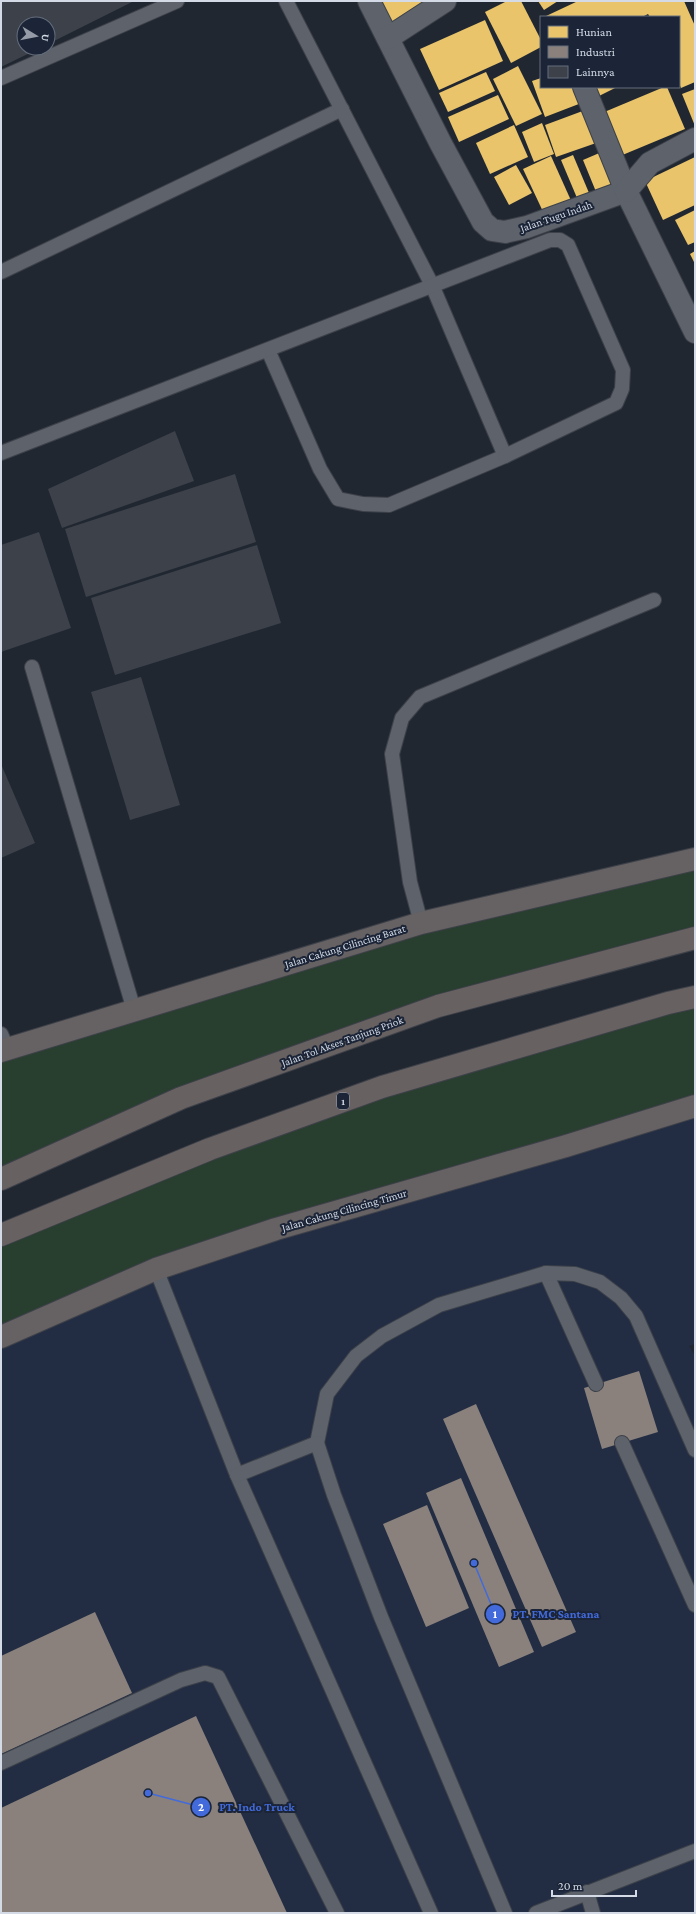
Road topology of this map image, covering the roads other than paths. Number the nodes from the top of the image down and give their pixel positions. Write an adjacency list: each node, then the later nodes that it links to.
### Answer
1 (177, 1): 6 (lane)
2 (286, 1): 8 (lane)
3 (369, 1): 5 (street, Jalan Tugu Indah)
4 (445, 1): 5 (street)
5 (388, 38): 10 (street, Jalan Tugu Indah)
6 (1, 78)
7 (584, 88): 10 (street)
8 (342, 109): 11 (lane); 12 (lane)
9 (695, 139): 10 (street)
10 (626, 191): 13 (street)
11 (1, 272)
12 (432, 285): 14 (lane); 16 (lane); 16 (lane)
13 (695, 332)
14 (268, 350): 15 (lane); 16 (lane)
15 (1, 453)
16 (505, 456)
17 (654, 600): 20 (lane)
18 (32, 667): 23 (lane)
19 (695, 859): 20 (highway, Jalan Cakung Cilincing Barat)
20 (421, 923): 23 (highway, Jalan Cakung Cilincing Barat)
21 (695, 938): 26 (highway, Jalan Tol Akses Tanjung Priok)
22 (695, 997): 27 (highway, 1)
23 (134, 1010): 24 (highway, Jalan Cakung Cilincing Barat)
24 (3, 1044)
25 (695, 1106): 28 (highway, Jalan Cakung Cilincing Timur)
26 (1, 1179)
27 (1, 1234)
28 (156, 1269): 30 (highway, Jalan Cakung Cilincing Timur); 35 (lane)
29 (546, 1272): 31 (lane); 32 (lane); 34 (lane)
30 (1, 1337)
31 (596, 1384)
32 (317, 1443): 35 (lane); 42 (lane)
33 (622, 1443): 36 (lane)
34 (695, 1450)
35 (237, 1475): 41 (lane)
36 (695, 1605)
37 (1, 1763): 40 (lane)
38 (695, 1851): 39 (lane)
39 (587, 1892): 43 (lane); 44 (lane)
40 (337, 1913)
41 (431, 1913)
42 (505, 1913)
43 (536, 1913)
44 (593, 1913)

